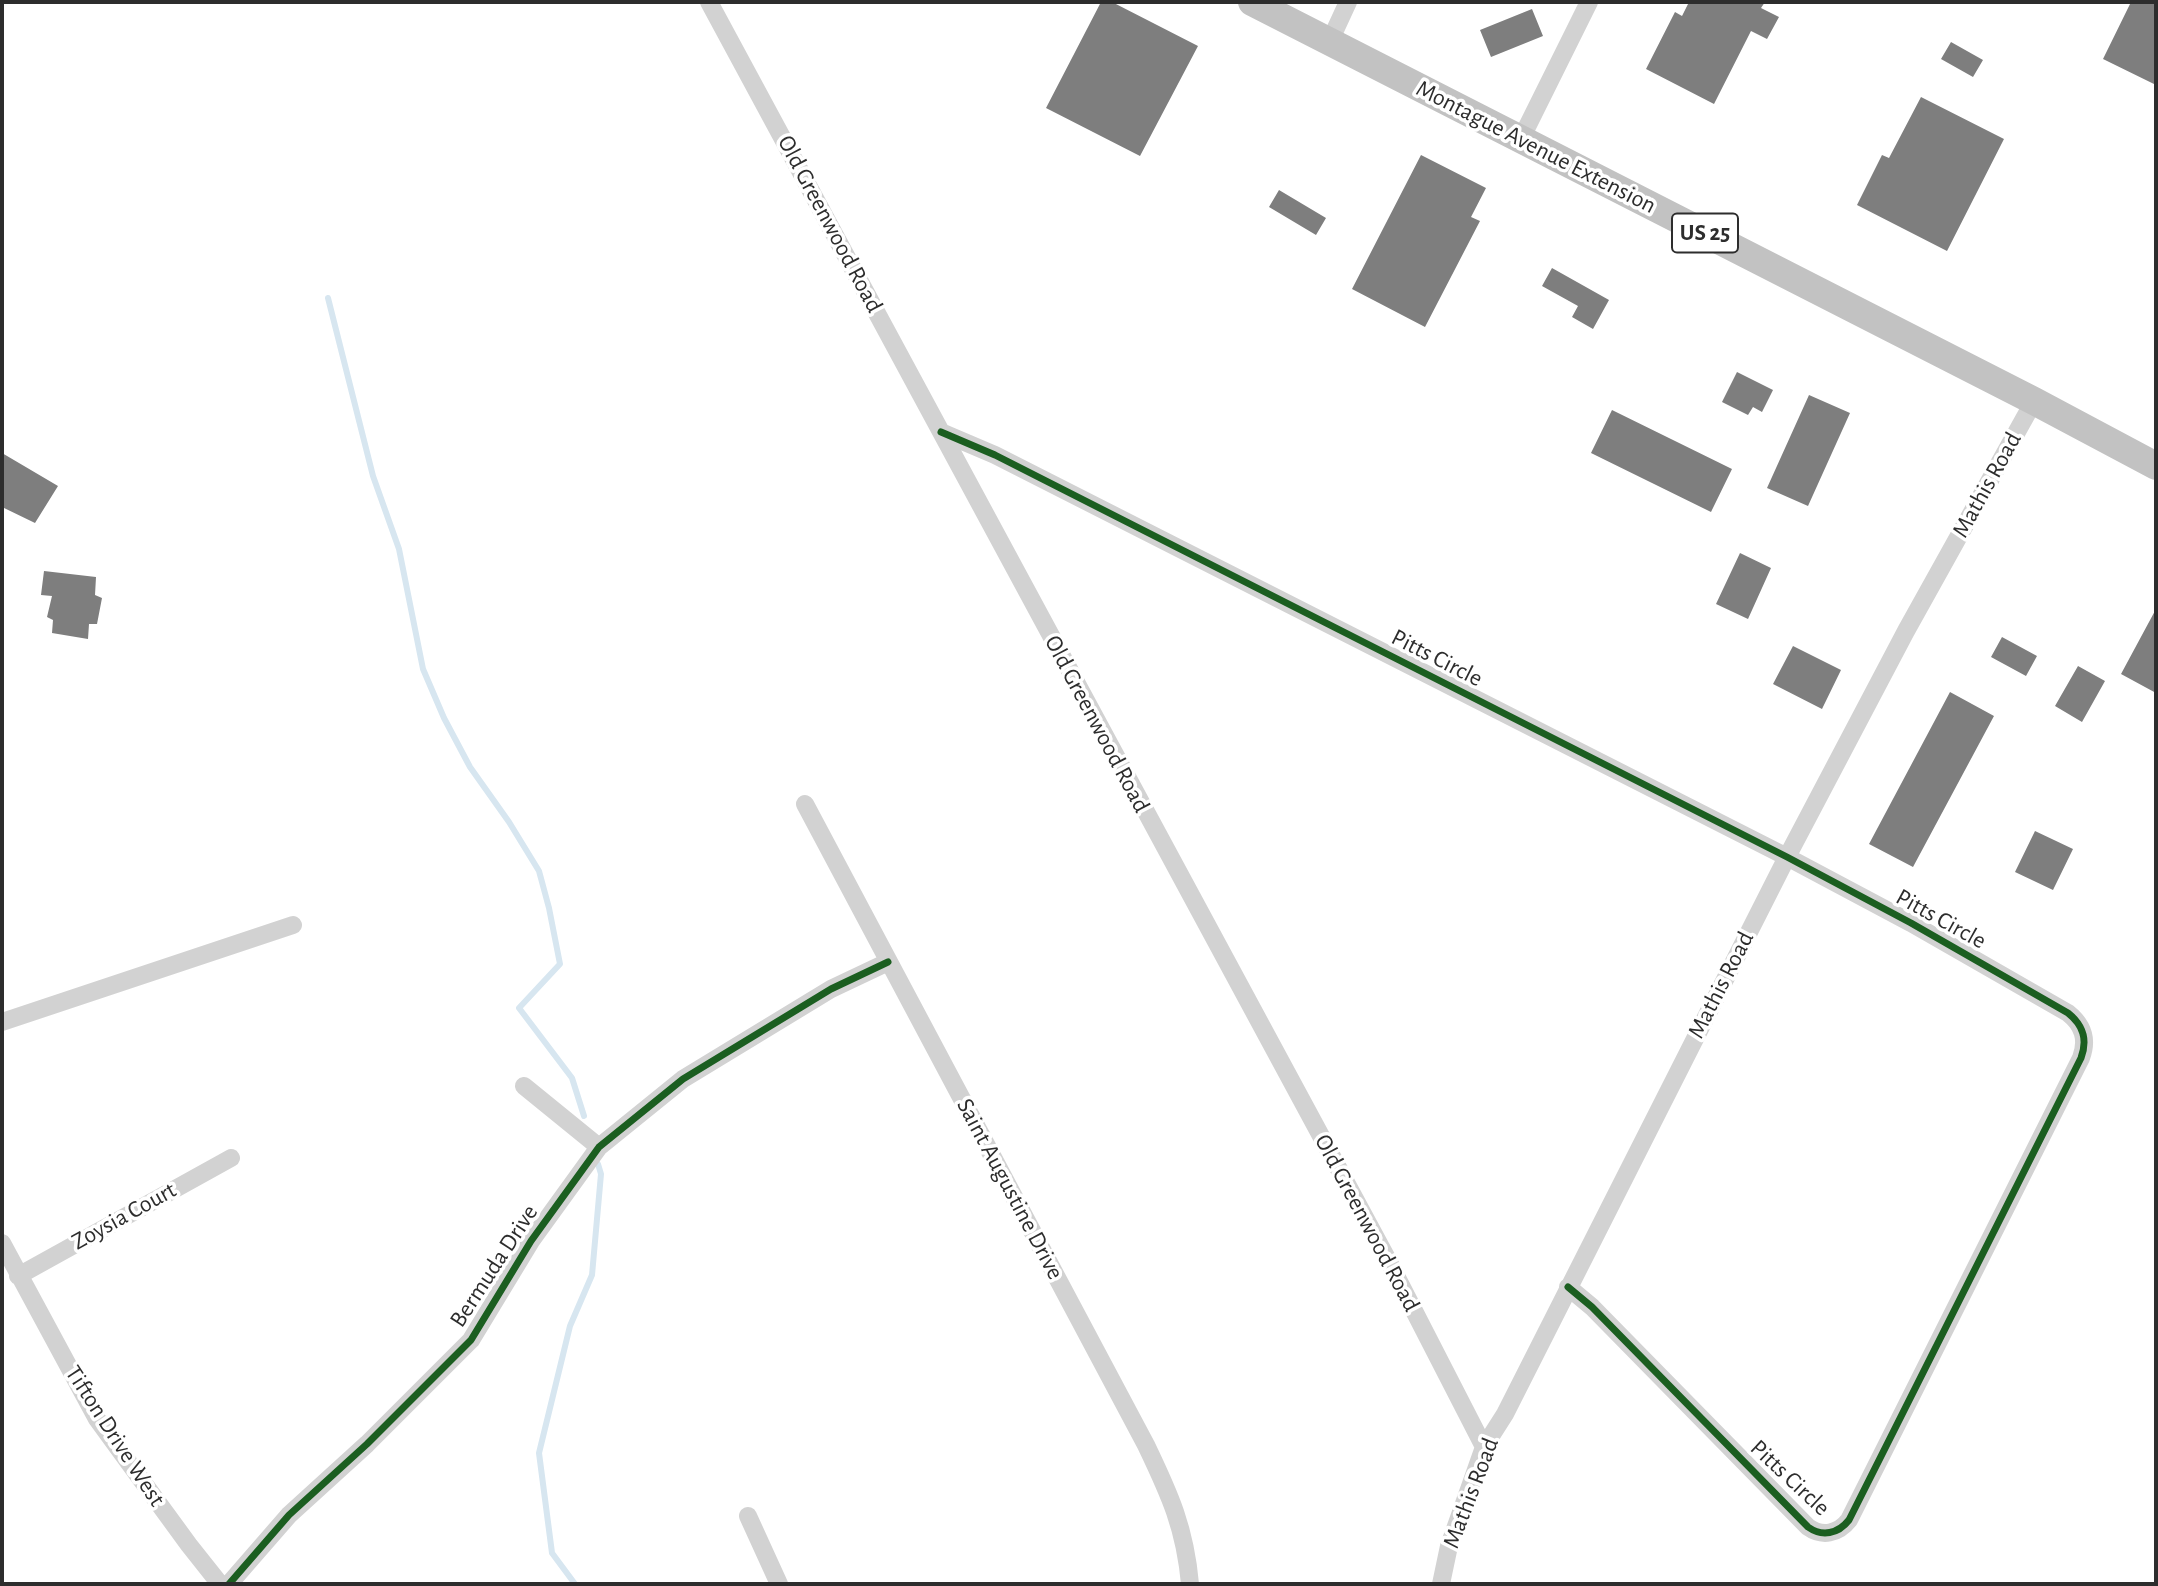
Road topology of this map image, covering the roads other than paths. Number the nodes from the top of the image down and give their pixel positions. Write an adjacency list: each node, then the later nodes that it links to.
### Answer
1 (709, 2): 8 (street, Old Greenwood Road)
2 (1252, 2): 5 (highway, Montague Avenue Extension / US 25)
3 (1348, 2): 5 (street)
4 (1590, 2): 6 (street)
5 (1330, 41): 6 (highway, Montague Avenue Extension / US 25)
6 (1521, 139): 7 (highway, Montague Avenue Extension / US 25)
7 (2035, 401): 9 (highway, Montague Avenue Extension / US 25); 11 (street, Mathis Road)
8 (941, 432): 11 (street, Pitts Circle); 21 (street, Old Greenwood Road)
9 (2156, 466)
10 (804, 804): 13 (street, Saint Augustine Drive)
11 (1787, 858): 20 (street, Mathis Road); 20 (street, Pitts Circle)
12 (293, 925): 14 (street)
13 (888, 961): 16 (street, Bermuda Drive); 26 (street, Saint Augustine Drive)
14 (2, 1022)
15 (524, 1086): 16 (street)
16 (599, 1147): 24 (street, Bermuda Drive)
17 (231, 1158): 19 (street, Zoysia Court)
18 (2, 1243): 19 (street, Tifton Drive West)
19 (18, 1276): 23 (street, Tifton Drive West)
20 (1568, 1287): 21 (street, Mathis Road)
21 (1484, 1447): 27 (street, Mathis Road)
22 (748, 1516): 25 (street)
23 (220, 1584)
24 (229, 1584)
25 (779, 1584)
26 (1190, 1584)
27 (1441, 1584)

